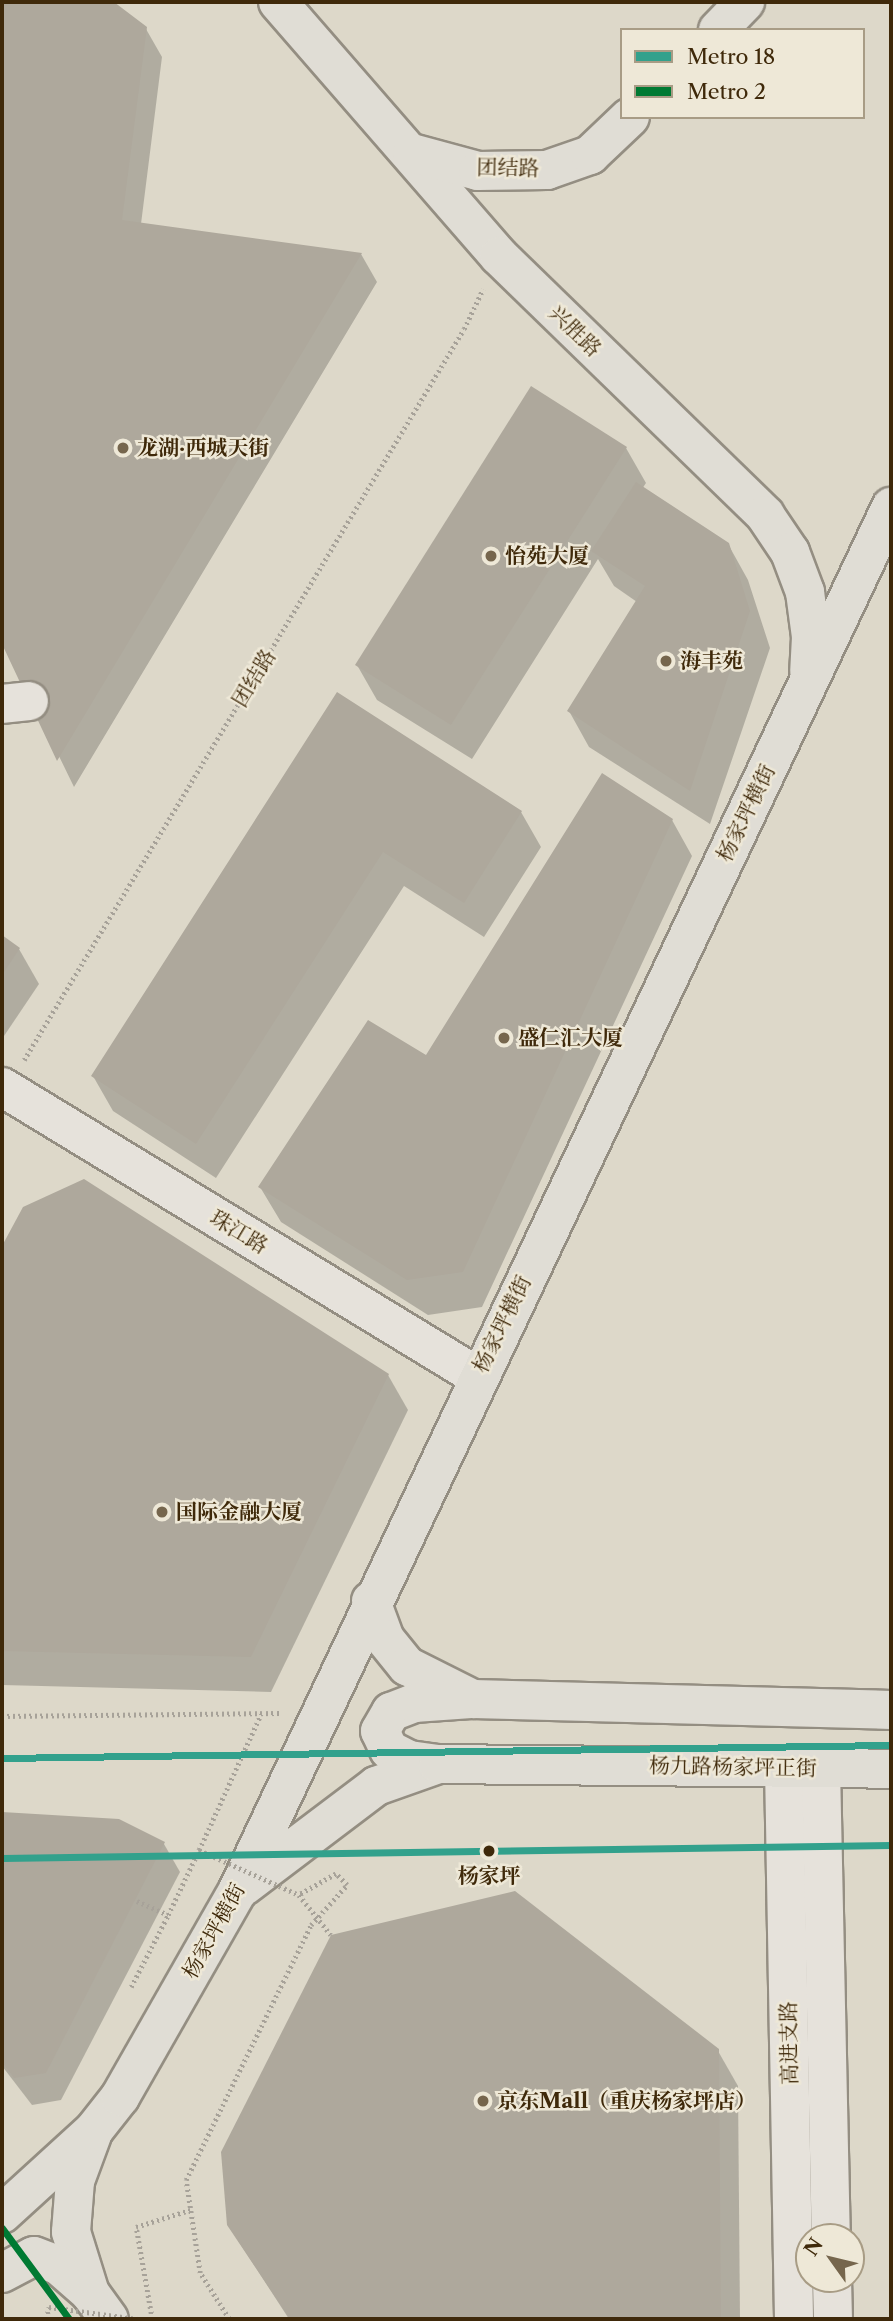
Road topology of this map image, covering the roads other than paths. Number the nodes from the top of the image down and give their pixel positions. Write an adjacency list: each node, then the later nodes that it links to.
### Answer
1 (278, 2): 5 (main road, 兴胜路)
2 (745, 2): 3 (main road)
3 (720, 28)
4 (628, 119): 5 (main road, 团结路)
5 (412, 153): 7 (main road, 兴胜路)
6 (891, 507): 7 (main road, 杨家坪横街)
7 (808, 683): 9 (main road, 杨家坪横街)
8 (4, 1088): 9 (street, 珠江路)
9 (477, 1376): 10 (main road, 杨家坪横街)
10 (372, 1601): 11 (main road); 16 (main road, 杨家坪横街)
11 (473, 1699): 12 (main road); 13 (main road)
12 (891, 1710)
13 (438, 1764): 14 (main road, 杨九路杨家坪正街); 16 (main road, 杨九路杨家坪正街)
14 (802, 1767): 15 (main road, 杨九路杨家坪正街); 19 (street, 高进支路); 23 (street, 高进支路)
15 (891, 1769)
16 (237, 1892): 17 (main road, 杨家坪横街)
17 (94, 2130): 18 (main road); 22 (main road)
18 (2, 2214)
19 (830, 2223)
20 (2, 2273): 22 (main road)
21 (832, 2293): 24 (street)
22 (100, 2306)
23 (794, 2319)
24 (833, 2319)

